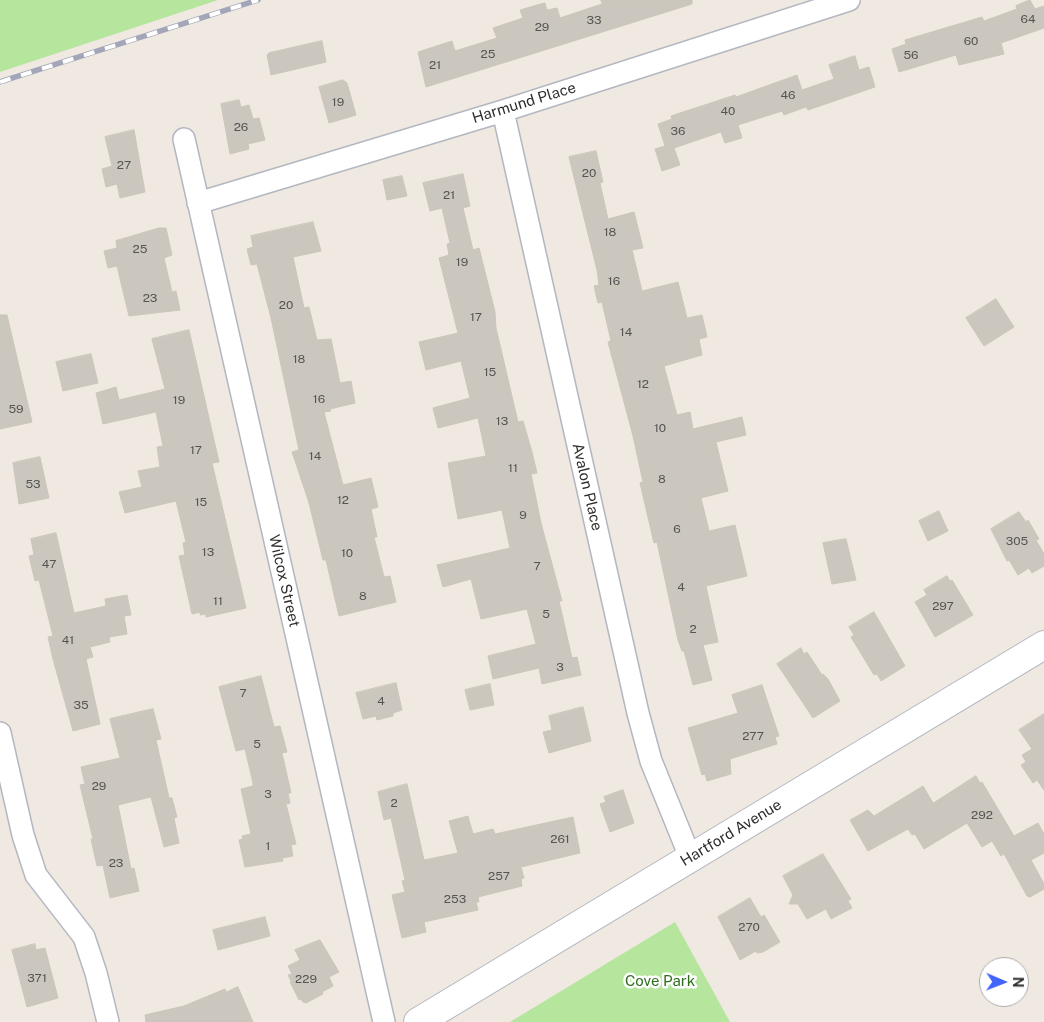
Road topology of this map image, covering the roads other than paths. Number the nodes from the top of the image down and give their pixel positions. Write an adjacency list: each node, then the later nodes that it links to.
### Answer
1 (849, 0): 2 (street, Harmund Place)
2 (503, 111): 4 (street, Harmund Place); 7 (street, Avalon Place)
3 (184, 139): 4 (street, Wilcox Street)
4 (198, 203): 9 (street, Wilcox Street)
5 (1044, 645): 7 (street, Hartford Avenue)
6 (0, 733): 8 (street)
7 (690, 857): 10 (street, Hartford Avenue)
8 (108, 1022)
9 (384, 1022)
10 (418, 1022)

